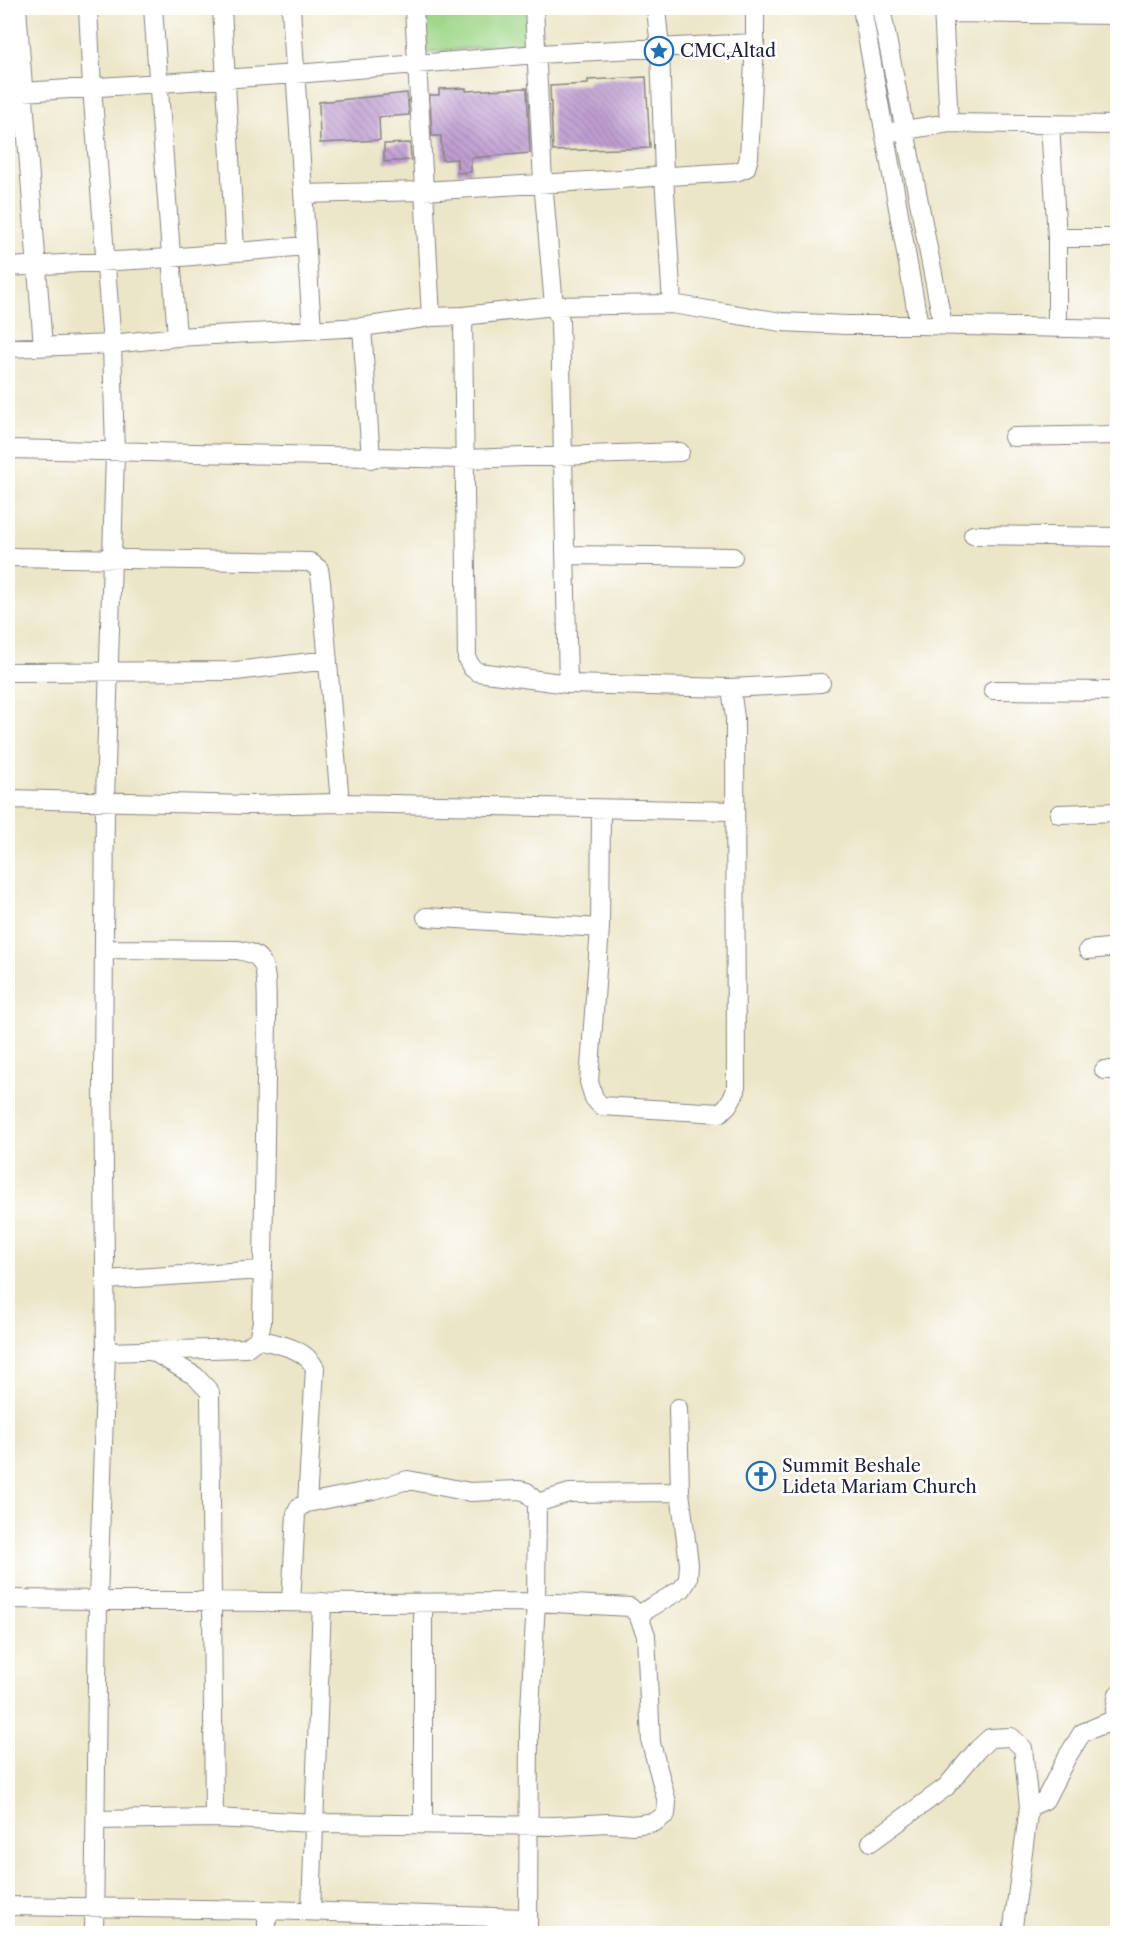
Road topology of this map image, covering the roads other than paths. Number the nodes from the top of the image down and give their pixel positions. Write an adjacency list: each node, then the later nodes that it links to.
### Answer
1 (17, 8): 24 (street)
2 (88, 8): 23 (street)
3 (153, 8): 22 (street)
4 (222, 8): 21 (street)
5 (291, 8): 20 (street)
6 (414, 8): 19 (street)
7 (534, 8): 18 (street)
8 (656, 8): 17 (street)
9 (755, 8): 16 (street)
10 (862, 8): 28 (street)
11 (881, 8): 28 (street)
12 (943, 10): 13 (street); 25 (street)
13 (1010, 11): 14 (street)
14 (1084, 11): 15 (street)
15 (1118, 15)
16 (755, 43): 17 (street); 29 (street)
17 (660, 49): 18 (street); 29 (street)
18 (537, 54): 19 (street); 30 (street)
19 (418, 64): 20 (street); 31 (street)
20 (296, 74): 21 (street); 32 (street)
21 (227, 78): 22 (street); 36 (street)
22 (158, 83): 23 (street); 37 (street)
23 (92, 87): 24 (street); 38 (street)
24 (15, 92): 39 (street)
25 (949, 123): 26 (street); 28 (street)
26 (1050, 125): 27 (street); 33 (street)
27 (1118, 125)
28 (895, 132): 45 (street); 46 (street)
29 (664, 176): 30 (street); 41 (street)
30 (543, 182): 31 (street); 42 (street)
31 (423, 191): 32 (street); 44 (street)
32 (303, 194): 35 (street)
33 (1057, 238): 34 (street); 48 (street)
34 (1118, 238)
35 (306, 246): 36 (street); 49 (street)
36 (235, 250): 37 (street)
37 (170, 258): 38 (street); 51 (street)
38 (106, 261): 39 (street); 52 (street)
39 (36, 265): 40 (street); 53 (street)
40 (8, 267)
41 (672, 304): 42 (street); 45 (street)
42 (554, 306): 43 (street); 60 (street)
43 (464, 316): 44 (street); 62 (street)
44 (431, 317): 47 (street)
45 (919, 325): 46 (street)
46 (943, 325): 48 (street)
47 (362, 327): 49 (street); 61 (street)
48 (1057, 328): 50 (street)
49 (312, 329): 51 (street)
50 (1118, 329)
51 (177, 337): 52 (street)
52 (112, 344): 53 (street); 59 (street)
53 (43, 346): 54 (street)
54 (8, 348)
55 (1118, 435): 56 (street)
56 (1013, 437)
57 (8, 449): 59 (street)
58 (680, 452): 60 (street)
59 (115, 453): 61 (street); 68 (street)
60 (564, 457): 62 (street); 65 (street)
61 (372, 459): 62 (street)
62 (465, 459): 73 (street)
63 (973, 535): 64 (street)
64 (1118, 537)
65 (565, 555): 67 (street); 73 (street)
66 (8, 557): 68 (street)
67 (733, 557)
68 (111, 560): 69 (street); 71 (street)
69 (328, 660): 71 (street); 79 (street)
70 (8, 672): 71 (street)
71 (107, 673): 78 (street)
72 (821, 683): 74 (street)
73 (568, 684): 74 (street)
74 (731, 688): 81 (street)
75 (993, 690): 76 (street)
76 (1118, 691)
77 (8, 799): 78 (street)
78 (105, 801): 79 (street); 87 (street)
79 (340, 803): 80 (street)
80 (601, 810): 81 (street); 85 (street)
81 (735, 811): 85 (street)
82 (1118, 812): 83 (street)
83 (1059, 814)
84 (426, 917): 85 (street)
85 (600, 928)
86 (1118, 948): 88 (street)
87 (104, 949): 89 (street); 90 (street)
88 (1088, 950)
89 (262, 1270): 90 (street); 91 (street)
90 (105, 1280): 92 (street)
91 (258, 1339): 93 (street); 96 (street)
92 (106, 1352): 93 (street); 99 (street)
93 (153, 1352): 100 (street)
94 (678, 1408): 95 (street)
95 (680, 1492): 97 (street); 105 (street)
96 (307, 1503): 97 (street); 101 (street)
97 (537, 1503): 103 (street)
98 (8, 1599): 99 (street)
99 (98, 1600): 100 (street); 110 (street)
100 (211, 1601): 101 (street); 109 (street)
101 (291, 1602): 102 (street)
102 (322, 1602): 104 (street); 111 (street)
103 (536, 1602): 104 (street); 105 (street); 113 (street)
104 (423, 1603): 112 (street)
105 (638, 1615): 113 (street)
106 (1118, 1695): 107 (street)
107 (1115, 1728): 108 (street)
108 (1029, 1807): 114 (street); 122 (street)
109 (214, 1818): 110 (street); 111 (street)
110 (96, 1820): 116 (street)
111 (316, 1823): 112 (street); 118 (street)
112 (423, 1824): 113 (street)
113 (530, 1825): 119 (street)
114 (871, 1842)
115 (8, 1906): 116 (street)
116 (94, 1909): 117 (street); 120 (street)
117 (267, 1910): 118 (street); 121 (street)
118 (311, 1911): 119 (street)
119 (528, 1926)
120 (94, 1934)
121 (267, 1934)
122 (1012, 1934)

